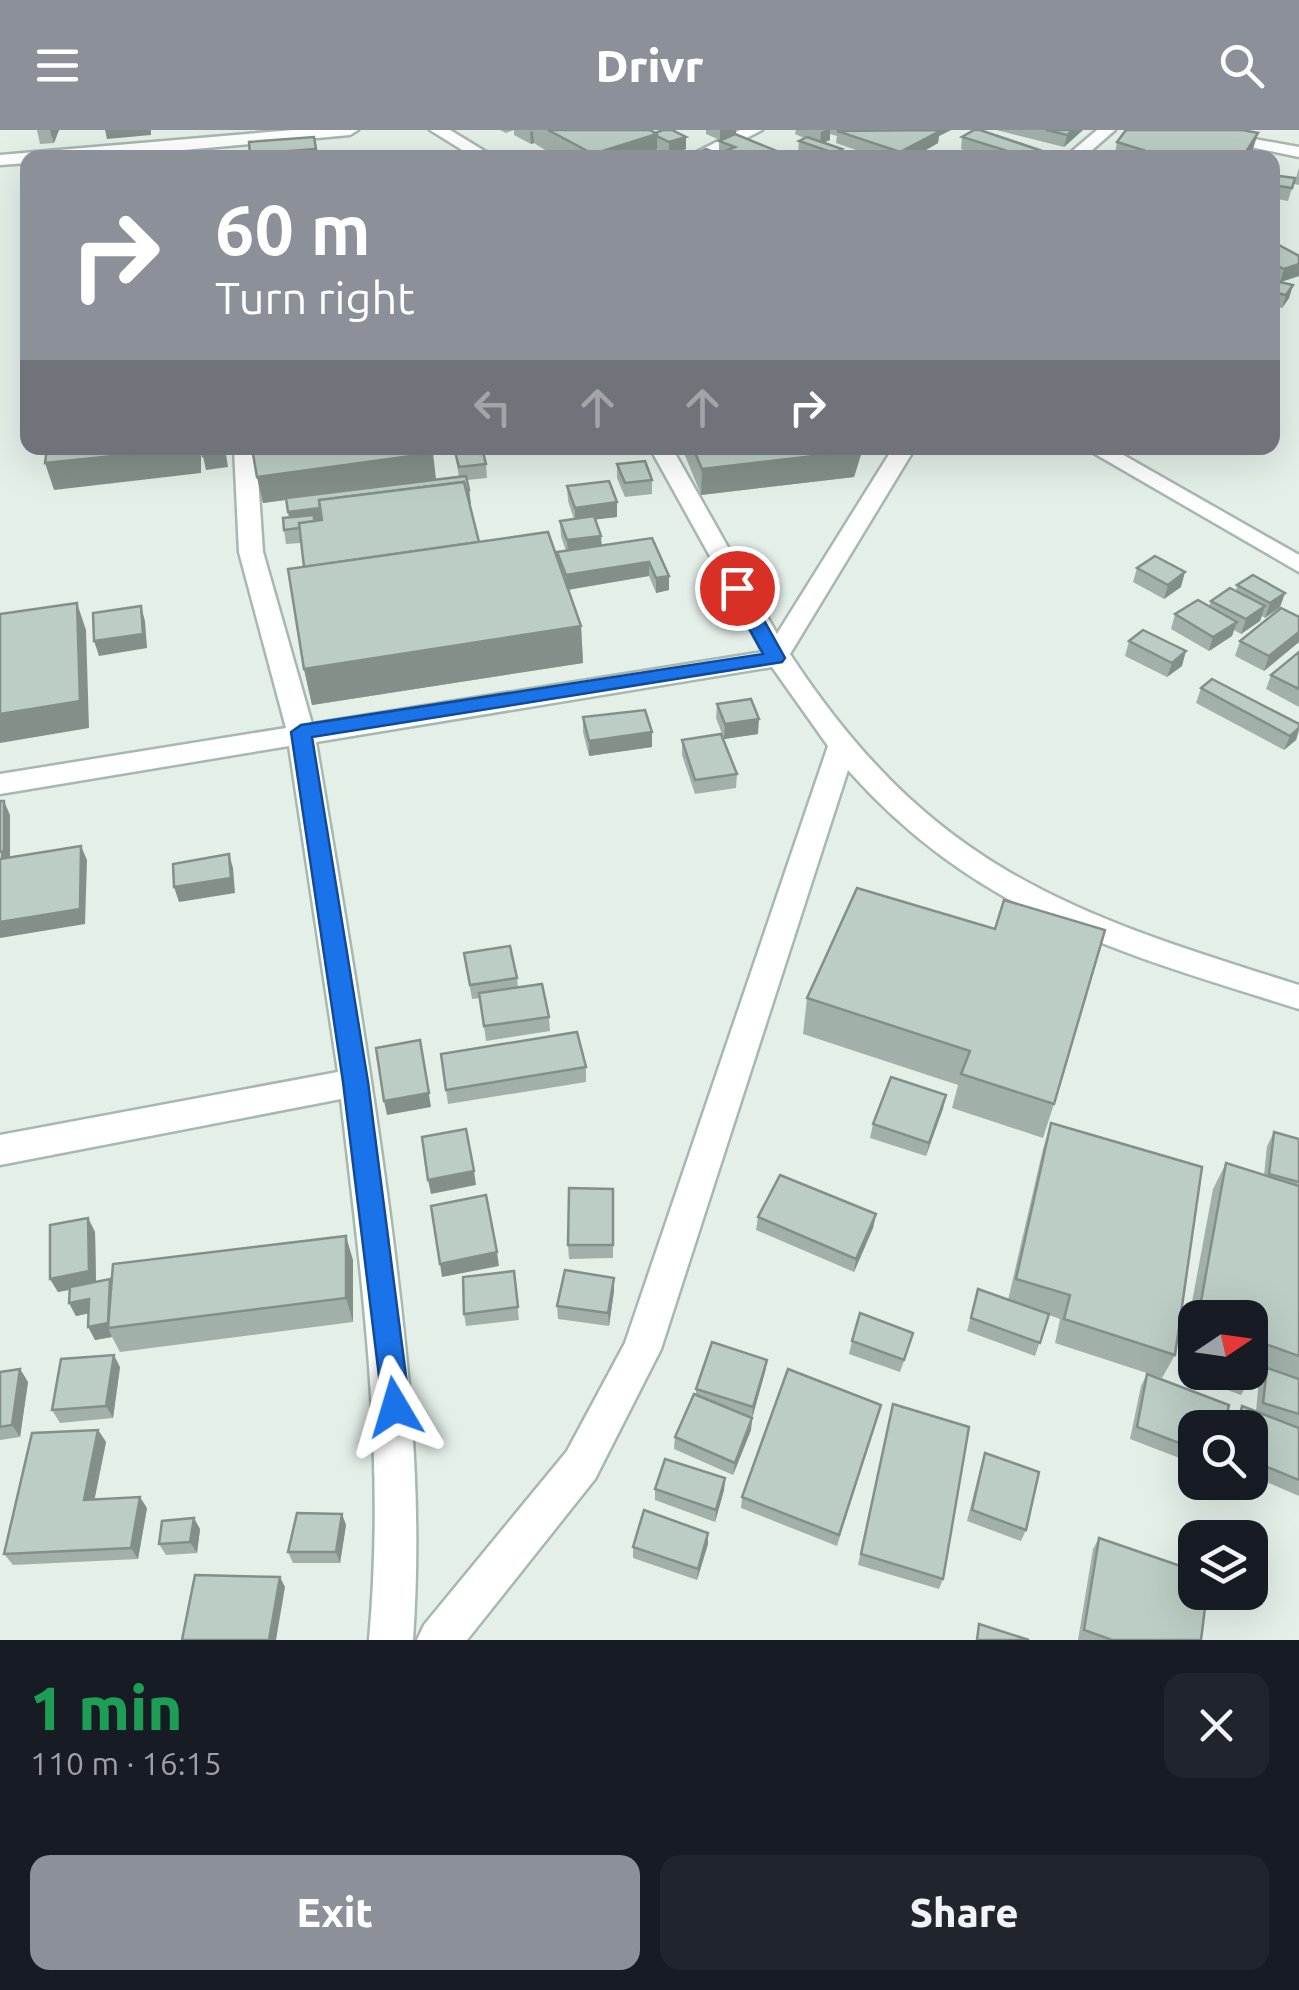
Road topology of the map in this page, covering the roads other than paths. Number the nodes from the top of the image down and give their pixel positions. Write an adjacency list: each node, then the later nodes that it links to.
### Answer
1 (350, 130): 7 (street)
2 (438, 130): 8 (street)
3 (754, 130): 6 (street)
4 (1107, 130): 11 (street)
5 (1175, 130): 12 (street)
6 (736, 138): 9 (street); 10 (street)
7 (224, 149)
8 (474, 150)
9 (710, 150)
10 (764, 150)
11 (1082, 150)
12 (1299, 152)
13 (245, 455): 19 (street)
14 (665, 455): 18 (street)
15 (900, 455): 18 (street)
16 (1108, 455): 17 (street)
17 (1299, 565)
18 (775, 658): 19 (street); 20 (street)
19 (301, 732): 21 (street); 23 (street)
20 (842, 746): 22 (street); 26 (street)
21 (0, 784)
22 (1299, 997)
23 (356, 1082): 24 (street); 25 (street)
24 (0, 1150)
25 (391, 1640)
26 (438, 1640)

